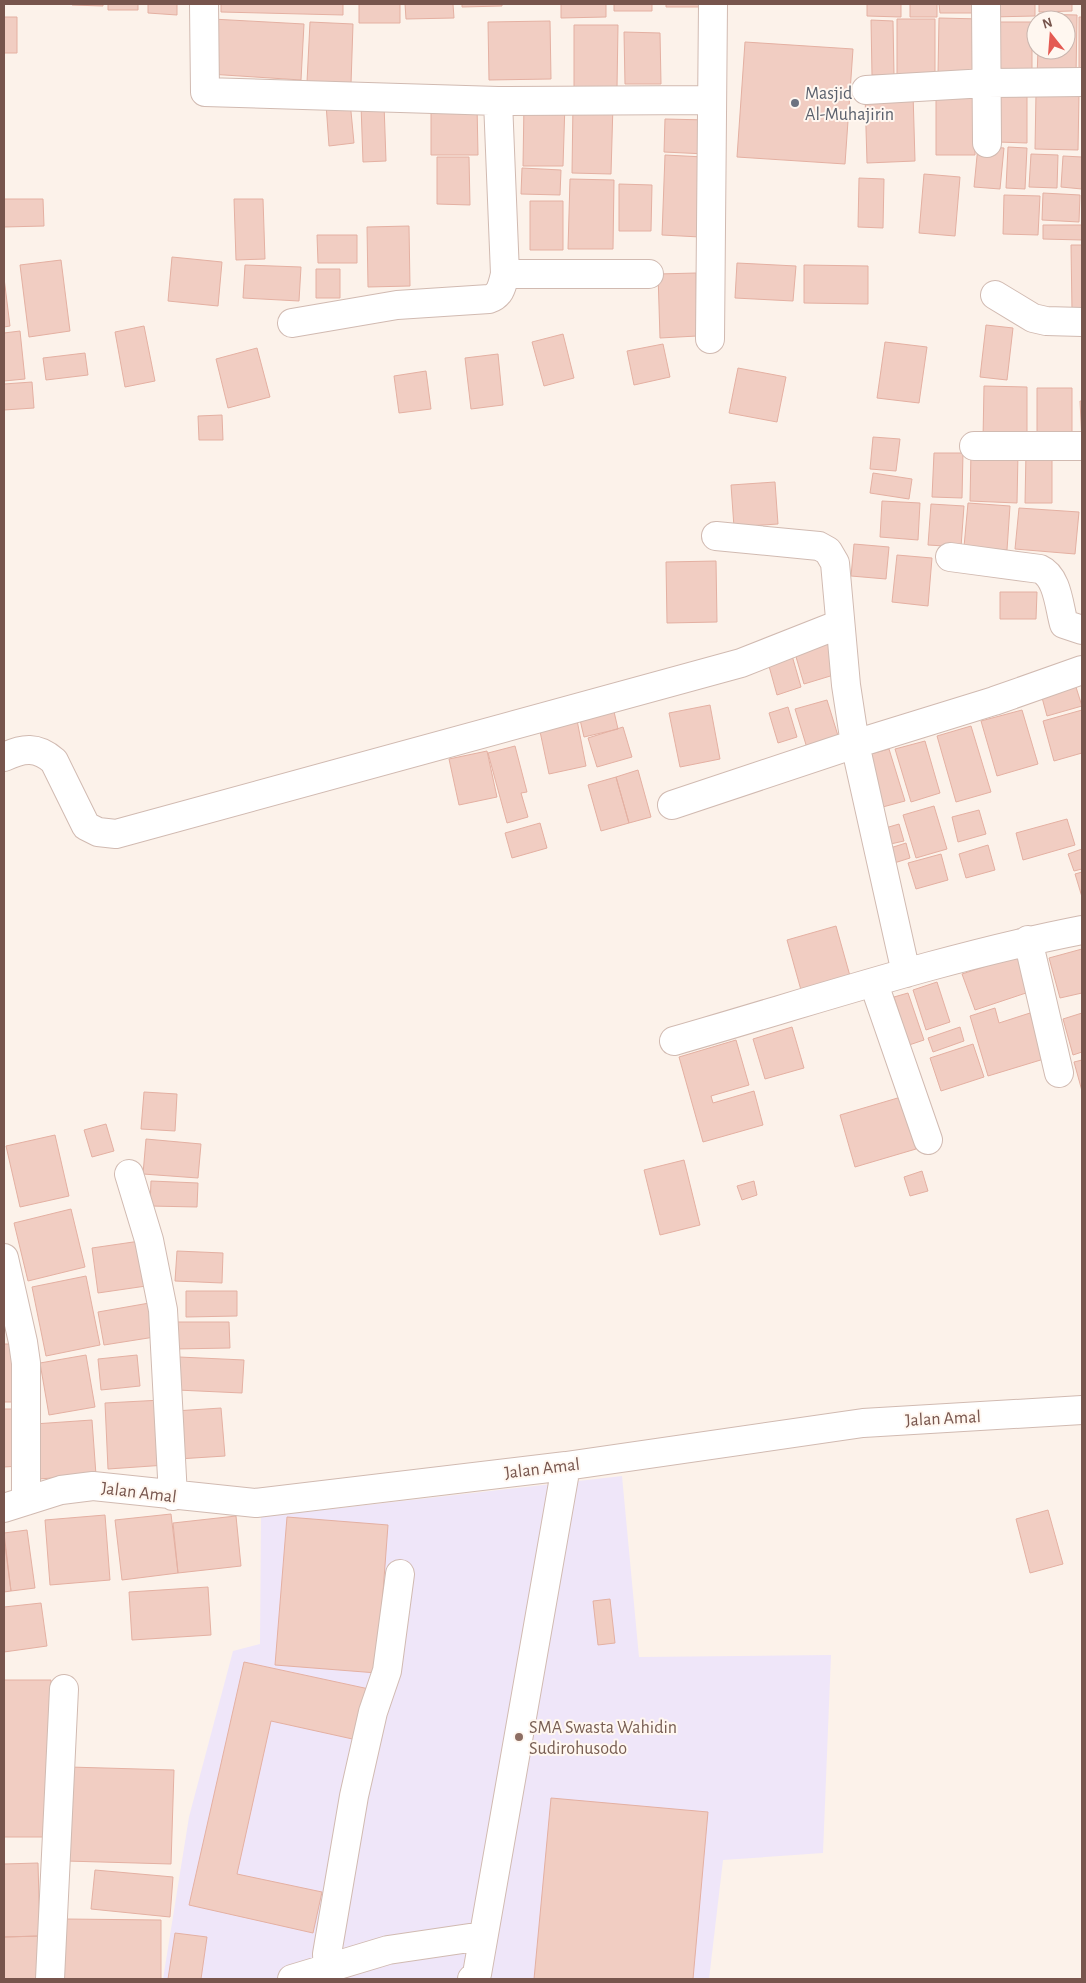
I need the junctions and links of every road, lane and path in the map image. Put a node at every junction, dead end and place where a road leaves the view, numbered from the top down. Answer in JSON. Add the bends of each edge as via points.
{"nodes":[{"id":1,"x":204,"y":4,"type":"edge"},
{"id":2,"x":713,"y":4,"type":"edge"},
{"id":3,"x":986,"y":4,"type":"edge"},
{"id":4,"x":1082,"y":82,"type":"edge"},
{"id":5,"x":986,"y":83,"type":"junction"},
{"id":6,"x":866,"y":90,"type":"dead end"},
{"id":7,"x":711,"y":100,"type":"junction"},
{"id":8,"x":498,"y":101,"type":"junction"},
{"id":9,"x":987,"y":143,"type":"dead end"},
{"id":10,"x":505,"y":274,"type":"junction"},
{"id":11,"x":649,"y":274,"type":"dead end"},
{"id":12,"x":996,"y":295,"type":"dead end"},
{"id":13,"x":1082,"y":322,"type":"edge"},
{"id":14,"x":292,"y":324,"type":"dead end"},
{"id":15,"x":710,"y":339,"type":"dead end"},
{"id":16,"x":974,"y":446,"type":"dead end"},
{"id":17,"x":1082,"y":446,"type":"edge"},
{"id":18,"x":716,"y":536,"type":"dead end"},
{"id":19,"x":950,"y":556,"type":"dead end"},
{"id":20,"x":840,"y":624,"type":"junction"},
{"id":21,"x":1082,"y":630,"type":"edge"},
{"id":22,"x":1082,"y":670,"type":"edge"},
{"id":23,"x":855,"y":744,"type":"junction"},
{"id":24,"x":4,"y":757,"type":"edge"},
{"id":25,"x":672,"y":805,"type":"dead end"},
{"id":26,"x":1082,"y":930,"type":"edge"},
{"id":27,"x":1028,"y":940,"type":"junction"},
{"id":28,"x":906,"y":973,"type":"junction"},
{"id":29,"x":874,"y":984,"type":"junction"},
{"id":30,"x":674,"y":1041,"type":"dead end"},
{"id":31,"x":1059,"y":1073,"type":"dead end"},
{"id":32,"x":928,"y":1140,"type":"dead end"},
{"id":33,"x":129,"y":1174,"type":"dead end"},
{"id":34,"x":4,"y":1258,"type":"edge"},
{"id":35,"x":1082,"y":1410,"type":"edge"},
{"id":36,"x":566,"y":1466,"type":"junction"},
{"id":37,"x":174,"y":1496,"type":"junction"},
{"id":38,"x":15,"y":1505,"type":"edge"},
{"id":39,"x":400,"y":1574,"type":"dead end"},
{"id":40,"x":64,"y":1689,"type":"dead end"},
{"id":41,"x":483,"y":1936,"type":"junction"},
{"id":42,"x":327,"y":1975,"type":"edge"},
{"id":43,"x":50,"y":1979,"type":"edge"},
{"id":44,"x":292,"y":1979,"type":"edge"},
{"id":45,"x":472,"y":1979,"type":"edge"}],
"edges":[{"from":1,"to":8,"type":"street","via":[[205,92]]},
{"from":2,"to":7,"type":"street"},
{"from":3,"to":5,"type":"street"},
{"from":4,"to":5,"type":"street"},
{"from":5,"to":6,"type":"street"},
{"from":5,"to":9,"type":"street"},
{"from":7,"to":8,"type":"street"},
{"from":7,"to":15,"type":"street"},
{"from":8,"to":10,"type":"street"},
{"from":10,"to":11,"type":"street"},
{"from":10,"to":14,"type":"street","via":[[501,290],[495,297],[397,305]]},
{"from":12,"to":13,"type":"street","via":[[1033,318]]},
{"from":16,"to":17,"type":"street"},
{"from":18,"to":20,"type":"street","via":[[819,546],[828,551],[835,563]]},
{"from":19,"to":21,"type":"street","via":[[1048,572],[1064,624]]},
{"from":20,"to":23,"type":"street"},
{"from":20,"to":24,"type":"street","via":[[741,663],[116,834],[98,832],[86,826],[54,761],[45,753],[31,748]]},
{"from":22,"to":23,"type":"street","via":[[994,702]]},
{"from":23,"to":25,"type":"street"},
{"from":23,"to":28,"type":"street"},
{"from":26,"to":27,"type":"street"},
{"from":27,"to":28,"type":"street"},
{"from":27,"to":31,"type":"street"},
{"from":28,"to":29,"type":"street"},
{"from":29,"to":30,"type":"street"},
{"from":29,"to":32,"type":"street"},
{"from":33,"to":37,"type":"street","via":[[149,1240],[163,1310]]},
{"from":34,"to":38,"type":"street","via":[[26,1363]]},
{"from":35,"to":36,"type":"street","name":"Jalan Amal","via":[[863,1423]]},
{"from":36,"to":37,"type":"street","name":"Jalan Amal","via":[[256,1503]]},
{"from":36,"to":41,"type":"street"},
{"from":37,"to":38,"type":"street","name":"Jalan Amal","via":[[93,1486],[60,1490]]},
{"from":39,"to":42,"type":"street","via":[[387,1671],[354,1796]]},
{"from":40,"to":43,"type":"street"},
{"from":41,"to":42,"type":"street","via":[[388,1950]]},
{"from":41,"to":45,"type":"street","via":[[477,1974]]},
{"from":42,"to":44,"type":"street"}]}
